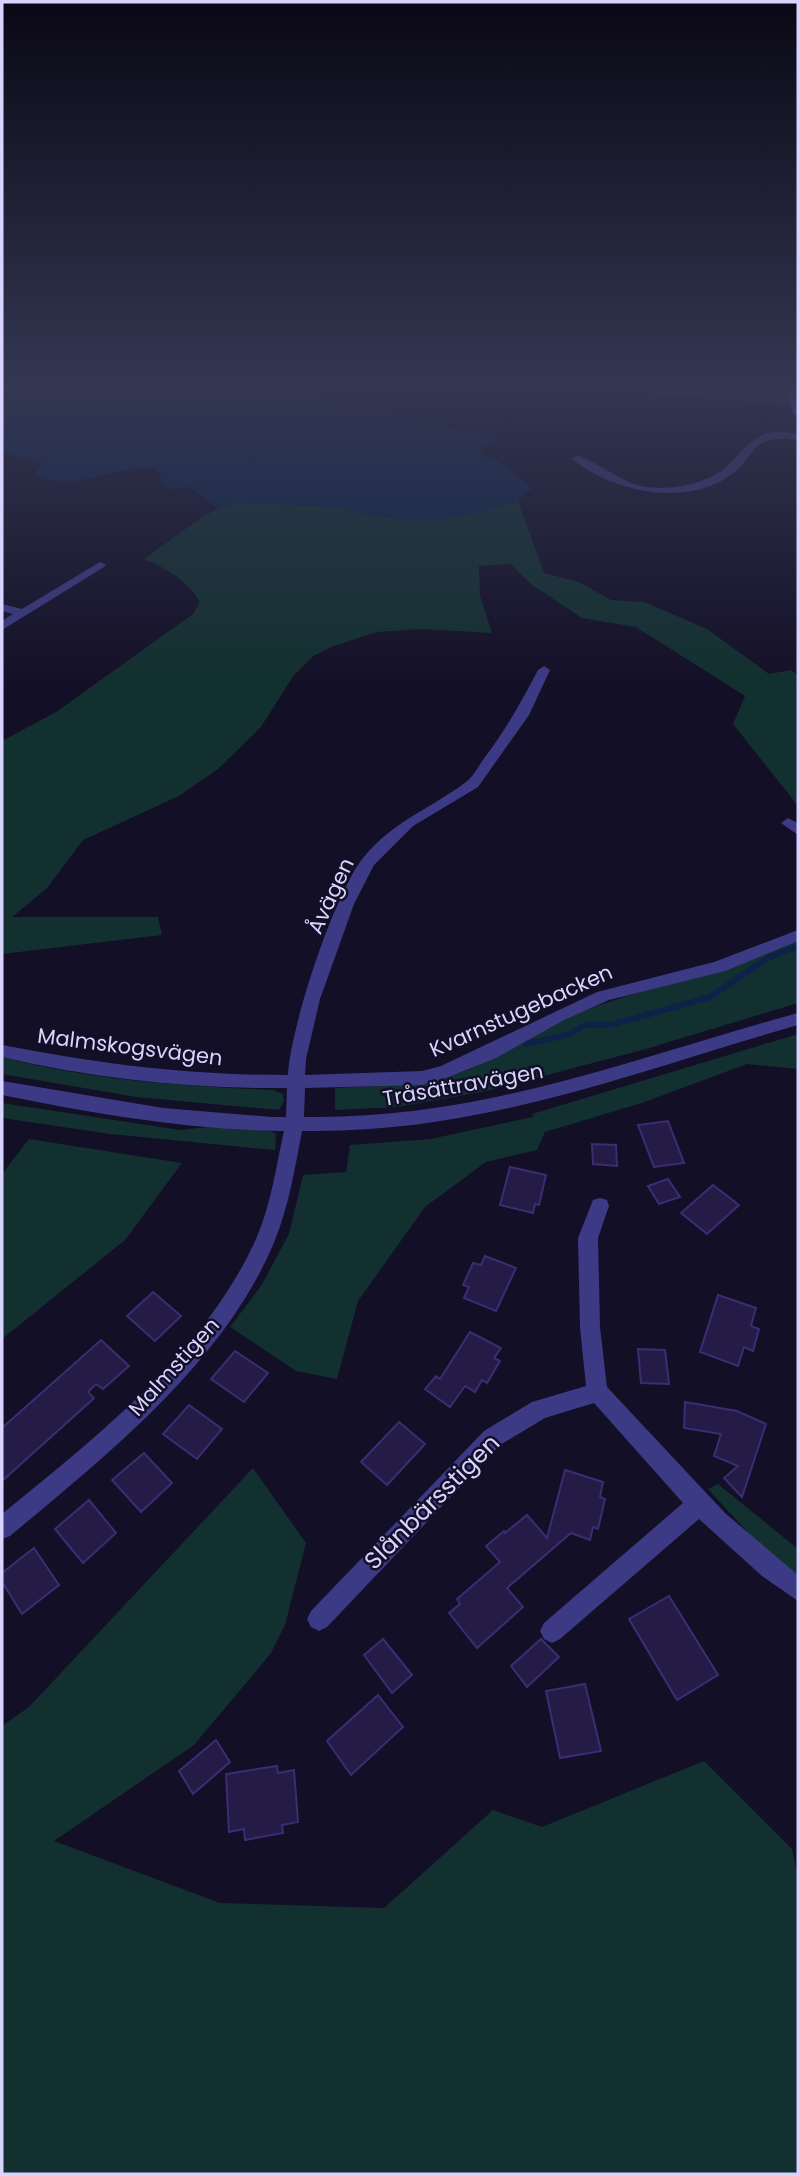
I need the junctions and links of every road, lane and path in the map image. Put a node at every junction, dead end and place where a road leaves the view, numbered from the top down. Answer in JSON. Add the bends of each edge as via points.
{"nodes":[{"id":1,"x":628,"y":485,"type":"edge"},
{"id":2,"x":694,"y":485,"type":"edge"},
{"id":3,"x":100,"y":565,"type":"dead end"},
{"id":4,"x":2,"y":607,"type":"edge"},
{"id":5,"x":24,"y":613,"type":"junction"},
{"id":6,"x":2,"y":626,"type":"edge"},
{"id":7,"x":544,"y":670,"type":"dead end"},
{"id":8,"x":798,"y":935,"type":"edge"},
{"id":9,"x":798,"y":1019,"type":"edge"},
{"id":10,"x":2,"y":1051,"type":"edge"},
{"id":11,"x":296,"y":1083,"type":"junction"},
{"id":12,"x":2,"y":1088,"type":"edge"},
{"id":13,"x":295,"y":1124,"type":"junction"},
{"id":14,"x":600,"y":1206,"type":"dead end"},
{"id":15,"x":598,"y":1392,"type":"junction"},
{"id":16,"x":699,"y":1504,"type":"junction"},
{"id":17,"x":2,"y":1528,"type":"edge"},
{"id":18,"x":798,"y":1589,"type":"edge"},
{"id":19,"x":319,"y":1619,"type":"dead end"},
{"id":20,"x":552,"y":1631,"type":"dead end"}],
"edges":[{"from":1,"to":2,"type":"street","via":[[653,490]]},
{"from":3,"to":5,"type":"street"},
{"from":4,"to":5,"type":"street"},
{"from":5,"to":6,"type":"street"},
{"from":7,"to":11,"type":"street","name":"Åvägen","via":[[522,715],[473,784],[408,823],[368,862],[346,904],[312,999],[297,1059]]},
{"from":8,"to":11,"type":"street","name":"Kvarnstugebacken","via":[[745,958],[603,996],[441,1074]]},
{"from":9,"to":13,"type":"street","name":"Tråsättravägen","via":[[571,1088],[478,1109],[376,1123]]},
{"from":10,"to":11,"type":"street","name":"Malmskogsvägen","via":[[147,1076]]},
{"from":11,"to":13,"type":"street","name":"Åvägen"},
{"from":12,"to":13,"type":"street","name":"Tråsättravägen","via":[[102,1108]]},
{"from":13,"to":17,"type":"street","name":"Malmstigen","via":[[265,1241],[209,1332],[155,1395]]},
{"from":14,"to":15,"type":"street","via":[[588,1238],[590,1338]]},
{"from":15,"to":16,"type":"street"},
{"from":15,"to":19,"type":"street","name":"Slånbärsstigen","via":[[540,1409],[492,1438]]},
{"from":16,"to":18,"type":"street"},
{"from":16,"to":20,"type":"street"}]}
